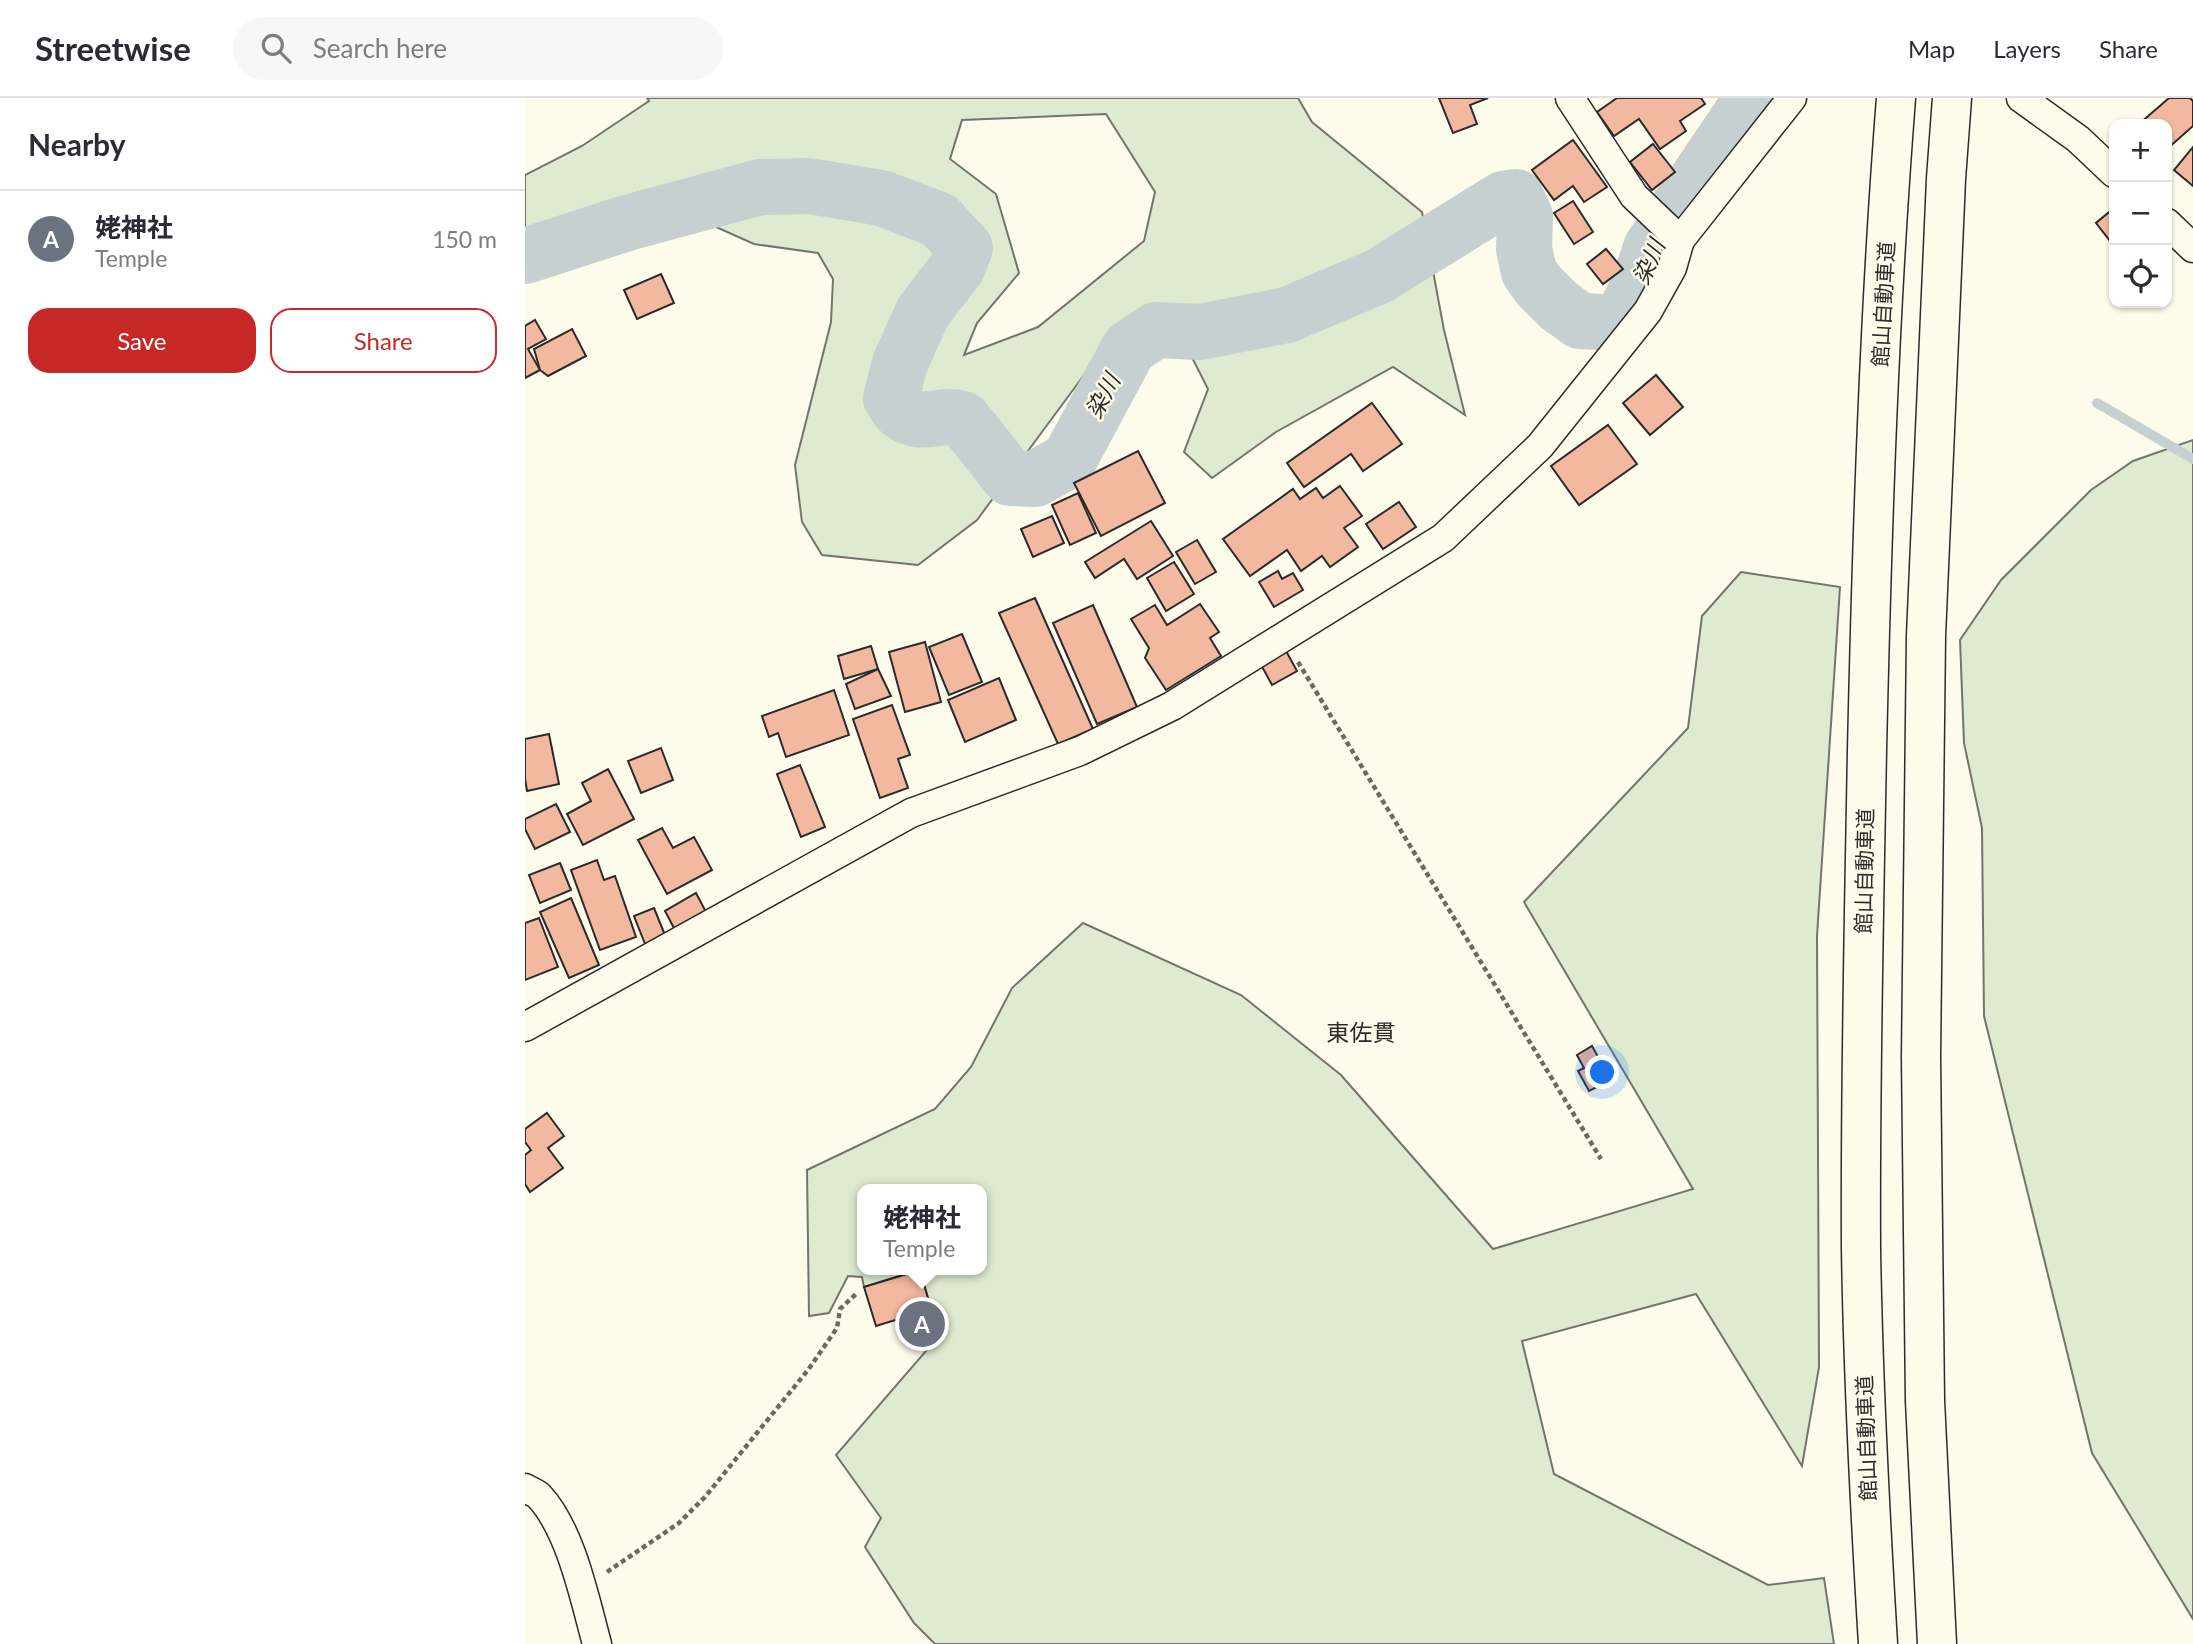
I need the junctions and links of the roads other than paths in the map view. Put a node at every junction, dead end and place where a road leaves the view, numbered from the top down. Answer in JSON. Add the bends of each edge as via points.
{"nodes":[{"id":1,"x":1570,"y":98,"type":"edge"},
{"id":2,"x":1792,"y":98,"type":"edge"},
{"id":3,"x":1896,"y":98,"type":"edge"},
{"id":4,"x":1952,"y":98,"type":"edge"},
{"id":5,"x":2021,"y":98,"type":"edge"},
{"id":6,"x":2109,"y":168,"type":"edge"},
{"id":7,"x":2172,"y":228,"type":"edge"},
{"id":8,"x":1676,"y":236,"type":"junction"},
{"id":9,"x":2193,"y":247,"type":"edge"},
{"id":10,"x":525,"y":1027,"type":"edge"},
{"id":11,"x":525,"y":1488,"type":"edge"},
{"id":12,"x":597,"y":1644,"type":"edge"},
{"id":13,"x":1878,"y":1644,"type":"edge"},
{"id":14,"x":1937,"y":1644,"type":"edge"}],
"edges":[{"from":1,"to":8,"type":"street","via":[[1634,196]]},
{"from":2,"to":8,"type":"street"},
{"from":3,"to":13,"type":"highway","name":"館山自動車道","via":[[1871,609],[1861,1046],[1861,1252]]},
{"from":4,"to":14,"type":"highway","via":[[1926,636],[1921,1057],[1925,1401]]},
{"from":5,"to":6,"type":"street","via":[[2078,139]]},
{"from":7,"to":9,"type":"street"},
{"from":8,"to":10,"type":"street","via":[[1672,268],[1648,311],[1540,446],[1443,538],[1172,706],[1100,742],[911,813]]},
{"from":11,"to":12,"type":"street","via":[[538,1495],[559,1527],[583,1587]]}]}
